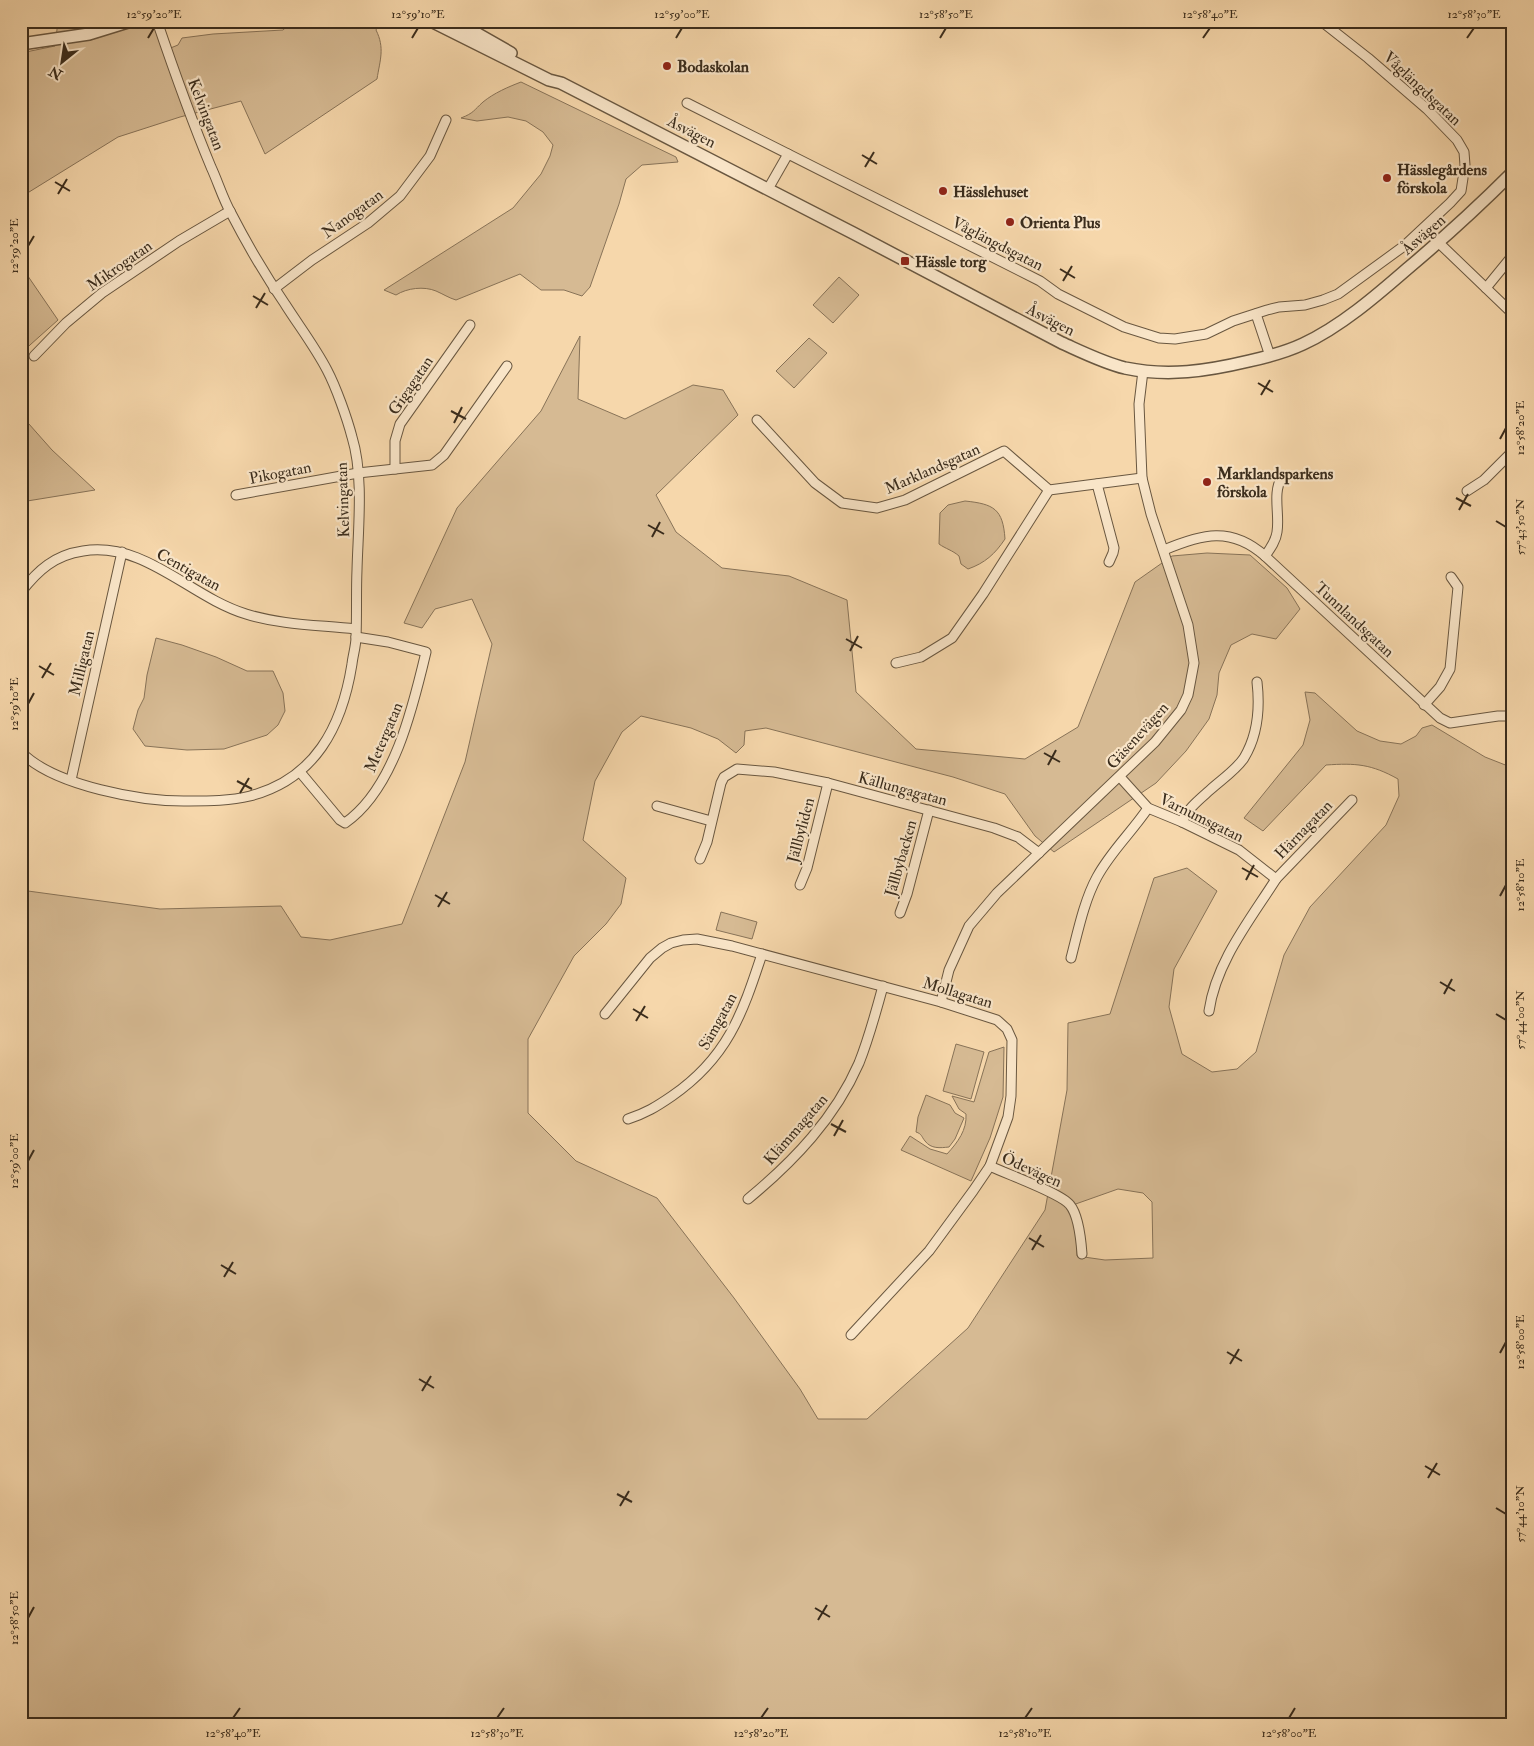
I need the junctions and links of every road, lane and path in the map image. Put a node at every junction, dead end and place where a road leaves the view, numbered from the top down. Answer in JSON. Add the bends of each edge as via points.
{"nodes":[{"id":1,"x":131,"y":21,"type":"edge"},
{"id":2,"x":157,"y":21,"type":"edge"},
{"id":3,"x":431,"y":21,"type":"edge"},
{"id":4,"x":455,"y":21,"type":"edge"},
{"id":5,"x":1322,"y":21,"type":"edge"},
{"id":6,"x":21,"y":44,"type":"edge"},
{"id":7,"x":561,"y":83,"type":"junction"},
{"id":8,"x":687,"y":103,"type":"dead end"},
{"id":9,"x":446,"y":120,"type":"dead end"},
{"id":10,"x":788,"y":154,"type":"junction"},
{"id":11,"x":1513,"y":172,"type":"edge"},
{"id":12,"x":768,"y":189,"type":"junction"},
{"id":13,"x":230,"y":211,"type":"junction"},
{"id":14,"x":1438,"y":243,"type":"junction"},
{"id":15,"x":1513,"y":255,"type":"edge"},
{"id":16,"x":1486,"y":288,"type":"junction"},
{"id":17,"x":274,"y":289,"type":"junction"},
{"id":18,"x":1256,"y":314,"type":"junction"},
{"id":19,"x":1513,"y":314,"type":"edge"},
{"id":20,"x":470,"y":325,"type":"dead end"},
{"id":21,"x":34,"y":356,"type":"dead end"},
{"id":22,"x":1270,"y":356,"type":"junction"},
{"id":23,"x":507,"y":366,"type":"dead end"},
{"id":24,"x":1143,"y":371,"type":"junction"},
{"id":25,"x":757,"y":420,"type":"dead end"},
{"id":26,"x":1513,"y":451,"type":"edge"},
{"id":27,"x":395,"y":469,"type":"junction"},
{"id":28,"x":358,"y":472,"type":"junction"},
{"id":29,"x":1282,"y":477,"type":"dead end"},
{"id":30,"x":1142,"y":478,"type":"junction"},
{"id":31,"x":1097,"y":484,"type":"junction"},
{"id":32,"x":1049,"y":490,"type":"junction"},
{"id":33,"x":1467,"y":491,"type":"dead end"},
{"id":34,"x":236,"y":495,"type":"dead end"},
{"id":35,"x":1164,"y":550,"type":"junction"},
{"id":36,"x":122,"y":552,"type":"junction"},
{"id":37,"x":1265,"y":556,"type":"junction"},
{"id":38,"x":1108,"y":562,"type":"dead end"},
{"id":39,"x":1451,"y":577,"type":"dead end"},
{"id":40,"x":21,"y":592,"type":"edge"},
{"id":41,"x":356,"y":633,"type":"junction"},
{"id":42,"x":896,"y":663,"type":"dead end"},
{"id":43,"x":1257,"y":682,"type":"dead end"},
{"id":44,"x":1424,"y":705,"type":"junction"},
{"id":45,"x":1513,"y":716,"type":"edge"},
{"id":46,"x":21,"y":752,"type":"edge"},
{"id":47,"x":300,"y":772,"type":"junction"},
{"id":48,"x":1120,"y":777,"type":"junction"},
{"id":49,"x":71,"y":780,"type":"junction"},
{"id":50,"x":828,"y":783,"type":"junction"},
{"id":51,"x":1352,"y":800,"type":"dead end"},
{"id":52,"x":657,"y":806,"type":"dead end"},
{"id":53,"x":1148,"y":808,"type":"junction"},
{"id":54,"x":929,"y":810,"type":"junction"},
{"id":55,"x":711,"y":821,"type":"junction"},
{"id":56,"x":1182,"y":822,"type":"junction"},
{"id":57,"x":1040,"y":853,"type":"junction"},
{"id":58,"x":700,"y":859,"type":"dead end"},
{"id":59,"x":1276,"y":879,"type":"junction"},
{"id":60,"x":800,"y":885,"type":"dead end"},
{"id":61,"x":900,"y":913,"type":"dead end"},
{"id":62,"x":762,"y":954,"type":"junction"},
{"id":63,"x":1071,"y":958,"type":"dead end"},
{"id":64,"x":883,"y":986,"type":"junction"},
{"id":65,"x":940,"y":1002,"type":"junction"},
{"id":66,"x":1209,"y":1011,"type":"dead end"},
{"id":67,"x":605,"y":1014,"type":"dead end"},
{"id":68,"x":628,"y":1119,"type":"dead end"},
{"id":69,"x":990,"y":1166,"type":"junction"},
{"id":70,"x":748,"y":1199,"type":"dead end"},
{"id":71,"x":1082,"y":1254,"type":"dead end"},
{"id":72,"x":851,"y":1335,"type":"dead end"}],
"edges":[{"from":1,"to":6,"type":"street","via":[[89,34]]},
{"from":2,"to":13,"type":"street","name":"Kelvingatan","via":[[190,117]]},
{"from":3,"to":7,"type":"street","name":"Åsvägen"},
{"from":4,"to":7,"type":"street","name":"Åsvägen","via":[[553,75]]},
{"from":5,"to":18,"type":"street","name":"Våglängdsgatan","via":[[1368,58],[1457,140],[1464,152],[1464,178],[1461,190],[1404,246],[1338,294],[1305,305]]},
{"from":7,"to":12,"type":"street","name":"Åsvägen"},
{"from":8,"to":10,"type":"street","name":"Våglängdsgatan"},
{"from":9,"to":17,"type":"street","name":"Nanogatan","via":[[430,156],[400,196],[368,223]]},
{"from":10,"to":12,"type":"street"},
{"from":10,"to":18,"type":"street","name":"Våglängdsgatan","via":[[1124,327],[1159,338],[1192,338]]},
{"from":11,"to":14,"type":"street","name":"Åsvägen"},
{"from":12,"to":24,"type":"street","name":"Åsvägen","via":[[1062,343],[1124,368]]},
{"from":13,"to":17,"type":"street","name":"Kelvingatan"},
{"from":13,"to":21,"type":"street","name":"Mikrogatan","via":[[179,241],[102,294],[66,322]]},
{"from":14,"to":16,"type":"street"},
{"from":14,"to":22,"type":"street","name":"Åsvägen","via":[[1379,294],[1332,327],[1305,344]]},
{"from":15,"to":16,"type":"street"},
{"from":16,"to":19,"type":"street"},
{"from":17,"to":28,"type":"street","name":"Kelvingatan","via":[[326,367],[353,438]]},
{"from":18,"to":22,"type":"street"},
{"from":20,"to":27,"type":"street","name":"Gigagatan","via":[[400,424],[395,441]]},
{"from":22,"to":24,"type":"street","name":"Åsvägen","via":[[1201,372]]},
{"from":23,"to":27,"type":"street","name":"Pikogatan","via":[[444,455],[432,465]]},
{"from":24,"to":30,"type":"street","name":"Gäsenevägen","via":[[1139,404]]},
{"from":25,"to":32,"type":"street","name":"Marklandsgatan","via":[[815,483],[842,503],[877,508],[905,500],[1004,451]]},
{"from":26,"to":33,"type":"street","via":[[1484,480]]},
{"from":27,"to":28,"type":"street","name":"Pikogatan"},
{"from":28,"to":34,"type":"street","name":"Pikogatan"},
{"from":28,"to":41,"type":"street","name":"Kelvingatan"},
{"from":29,"to":37,"type":"street","via":[[1278,484],[1277,533]]},
{"from":30,"to":31,"type":"street"},
{"from":30,"to":35,"type":"street","name":"Gäsenevägen"},
{"from":31,"to":32,"type":"street"},
{"from":31,"to":38,"type":"street","via":[[1114,548]]},
{"from":32,"to":42,"type":"street","via":[[986,591],[952,638],[921,657]]},
{"from":35,"to":37,"type":"street","name":"Tunnlandsgatan","via":[[1215,535],[1238,538]]},
{"from":35,"to":48,"type":"street","name":"Gäsenevägen","via":[[1188,626],[1194,663],[1192,677],[1181,710]]},
{"from":36,"to":40,"type":"street","name":"Centigatan","via":[[108,549],[74,552],[41,569]]},
{"from":36,"to":41,"type":"street","name":"Centigatan","via":[[245,614]]},
{"from":36,"to":49,"type":"street","name":"Milligatan"},
{"from":37,"to":44,"type":"street","name":"Tunnlandsgatan"},
{"from":39,"to":44,"type":"street","via":[[1458,587],[1450,669]]},
{"from":41,"to":47,"type":"street","name":"Kelvingatan","via":[[348,687],[338,716],[321,748]]},
{"from":41,"to":47,"type":"street","name":"Metergatan","via":[[426,652],[400,745],[370,800],[345,823]]},
{"from":43,"to":56,"type":"street","via":[[1259,702],[1255,734],[1244,758],[1202,797]]},
{"from":44,"to":45,"type":"street","name":"Tunnlandsgatan","via":[[1450,723]]},
{"from":46,"to":49,"type":"street","via":[[46,770]]},
{"from":47,"to":49,"type":"street","name":"Kelvingatan","via":[[267,791],[212,801],[136,797]]},
{"from":48,"to":53,"type":"street","name":"Varnumsgatan"},
{"from":48,"to":57,"type":"street","name":"Gäsenevägen"},
{"from":50,"to":54,"type":"street","name":"Källungagatan"},
{"from":50,"to":55,"type":"street","name":"Källungagatan","via":[[737,769],[724,777]]},
{"from":50,"to":60,"type":"street","name":"Jällbyliden"},
{"from":51,"to":59,"type":"street","name":"Härnagatan"},
{"from":52,"to":55,"type":"street"},
{"from":53,"to":56,"type":"street","name":"Varnumsgatan"},
{"from":53,"to":63,"type":"street","via":[[1097,877]]},
{"from":54,"to":57,"type":"street","name":"Källungagatan","via":[[1008,833]]},
{"from":54,"to":61,"type":"street","name":"Jällbybacken"},
{"from":55,"to":58,"type":"street"},
{"from":56,"to":59,"type":"street","name":"Varnumsgatan","via":[[1239,850]]},
{"from":57,"to":65,"type":"street","name":"Gäsenevägen","via":[[997,893],[969,926],[949,970]]},
{"from":59,"to":66,"type":"street","via":[[1218,974]]},
{"from":62,"to":64,"type":"street","name":"Mollagatan"},
{"from":62,"to":67,"type":"street","name":"Mollagatan","via":[[697,939],[672,943],[650,958]]},
{"from":62,"to":68,"type":"street","name":"Sämgatan","via":[[748,1000],[716,1057],[689,1084],[647,1113]]},
{"from":64,"to":65,"type":"street","name":"Mollagatan"},
{"from":64,"to":70,"type":"street","name":"Klämmagatan","via":[[866,1045],[839,1101],[776,1176]]},
{"from":65,"to":69,"type":"street","name":"Mollagatan","via":[[997,1020],[1007,1029],[1012,1040],[1008,1117]]},
{"from":69,"to":71,"type":"street","name":"Ödevägen","via":[[1056,1195],[1070,1205],[1080,1229]]},
{"from":69,"to":72,"type":"street","name":"Mollagatan","via":[[929,1251]]}]}
